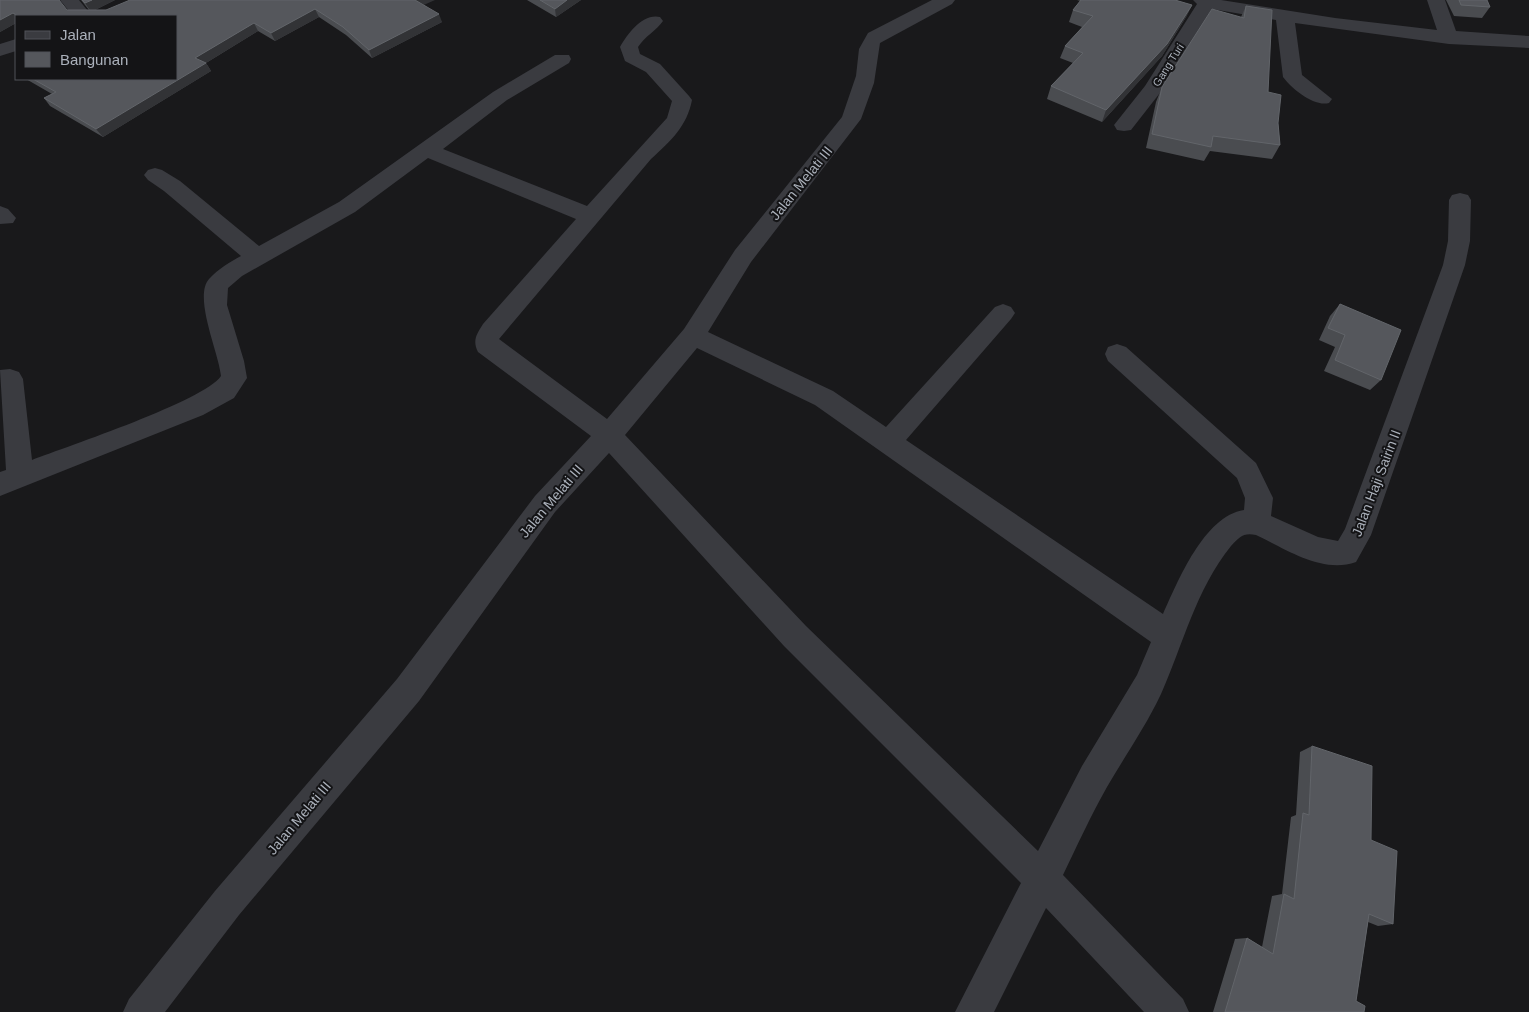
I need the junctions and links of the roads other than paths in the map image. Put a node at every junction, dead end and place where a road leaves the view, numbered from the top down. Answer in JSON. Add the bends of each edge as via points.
{"nodes":[{"id":1,"x":68,"y":0,"type":"edge"},
{"id":2,"x":946,"y":0,"type":"edge"},
{"id":3,"x":1436,"y":0,"type":"edge"},
{"id":4,"x":1205,"y":1,"type":"edge"},
{"id":5,"x":82,"y":15,"type":"edge"},
{"id":6,"x":1285,"y":16,"type":"junction"},
{"id":7,"x":654,"y":22,"type":"dead end"},
{"id":8,"x":1449,"y":38,"type":"junction"},
{"id":9,"x":1529,"y":42,"type":"edge"},
{"id":10,"x":15,"y":45,"type":"edge"},
{"id":11,"x":0,"y":50,"type":"edge"},
{"id":12,"x":562,"y":59,"type":"dead end"},
{"id":13,"x":1322,"y":99,"type":"dead end"},
{"id":14,"x":1124,"y":125,"type":"dead end"},
{"id":15,"x":427,"y":150,"type":"junction"},
{"id":16,"x":155,"y":175,"type":"dead end"},
{"id":17,"x":1460,"y":200,"type":"dead end"},
{"id":18,"x":590,"y":216,"type":"junction"},
{"id":19,"x":257,"y":257,"type":"junction"},
{"id":20,"x":1003,"y":313,"type":"dead end"},
{"id":21,"x":693,"y":336,"type":"junction"},
{"id":22,"x":1117,"y":354,"type":"dead end"},
{"id":23,"x":0,"y":380,"type":"edge"},
{"id":24,"x":609,"y":435,"type":"junction"},
{"id":25,"x":888,"y":442,"type":"junction"},
{"id":26,"x":10,"y":480,"type":"edge"},
{"id":27,"x":1256,"y":523,"type":"junction"},
{"id":28,"x":1168,"y":637,"type":"junction"},
{"id":29,"x":1043,"y":880,"type":"junction"},
{"id":30,"x":142,"y":1012,"type":"edge"},
{"id":31,"x":974,"y":1012,"type":"edge"},
{"id":32,"x":1170,"y":1012,"type":"edge"}],
"edges":[{"from":1,"to":5,"type":"street"},
{"from":2,"to":21,"type":"street","name":"Jalan Melati III","via":[[882,32],[868,44],[867,67],[859,102],[851,119],[743,256]]},
{"from":3,"to":8,"type":"street"},
{"from":4,"to":6,"type":"street"},
{"from":4,"to":14,"type":"street","name":"Gang Turi","via":[[1153,89]]},
{"from":6,"to":8,"type":"street"},
{"from":6,"to":13,"type":"street","via":[[1293,76]]},
{"from":7,"to":18,"type":"street","via":[[635,37],[629,47],[632,57],[653,68],[682,100],[680,116],[671,130],[644,154]]},
{"from":8,"to":9,"type":"street"},
{"from":10,"to":11,"type":"street"},
{"from":12,"to":15,"type":"street","via":[[500,96]]},
{"from":15,"to":18,"type":"street"},
{"from":15,"to":19,"type":"street","via":[[347,207]]},
{"from":16,"to":19,"type":"street"},
{"from":17,"to":27,"type":"street","name":"Jalan Haji Sairin II","via":[[1459,241],[1454,264],[1416,378],[1357,535],[1346,553],[1329,555]]},
{"from":18,"to":24,"type":"street","via":[[492,330],[487,345]]},
{"from":19,"to":26,"type":"street","via":[[234,270],[217,285],[214,305],[232,361],[234,378],[224,391],[194,408]]},
{"from":20,"to":25,"type":"street"},
{"from":21,"to":24,"type":"street","name":"Jalan Melati III"},
{"from":21,"to":25,"type":"street","via":[[824,398]]},
{"from":22,"to":27,"type":"street","via":[[1247,471],[1259,498]]},
{"from":23,"to":26,"type":"street","via":[[10,379],[13,393]]},
{"from":24,"to":29,"type":"street","via":[[795,636]]},
{"from":24,"to":30,"type":"street","name":"Jalan Melati III","via":[[545,504],[408,690],[227,903]]},
{"from":25,"to":28,"type":"street"},
{"from":27,"to":28,"type":"street","via":[[1234,524],[1216,543]]},
{"from":28,"to":29,"type":"street","via":[[1149,685],[1094,778]]},
{"from":29,"to":31,"type":"street"},
{"from":29,"to":32,"type":"street"}]}
